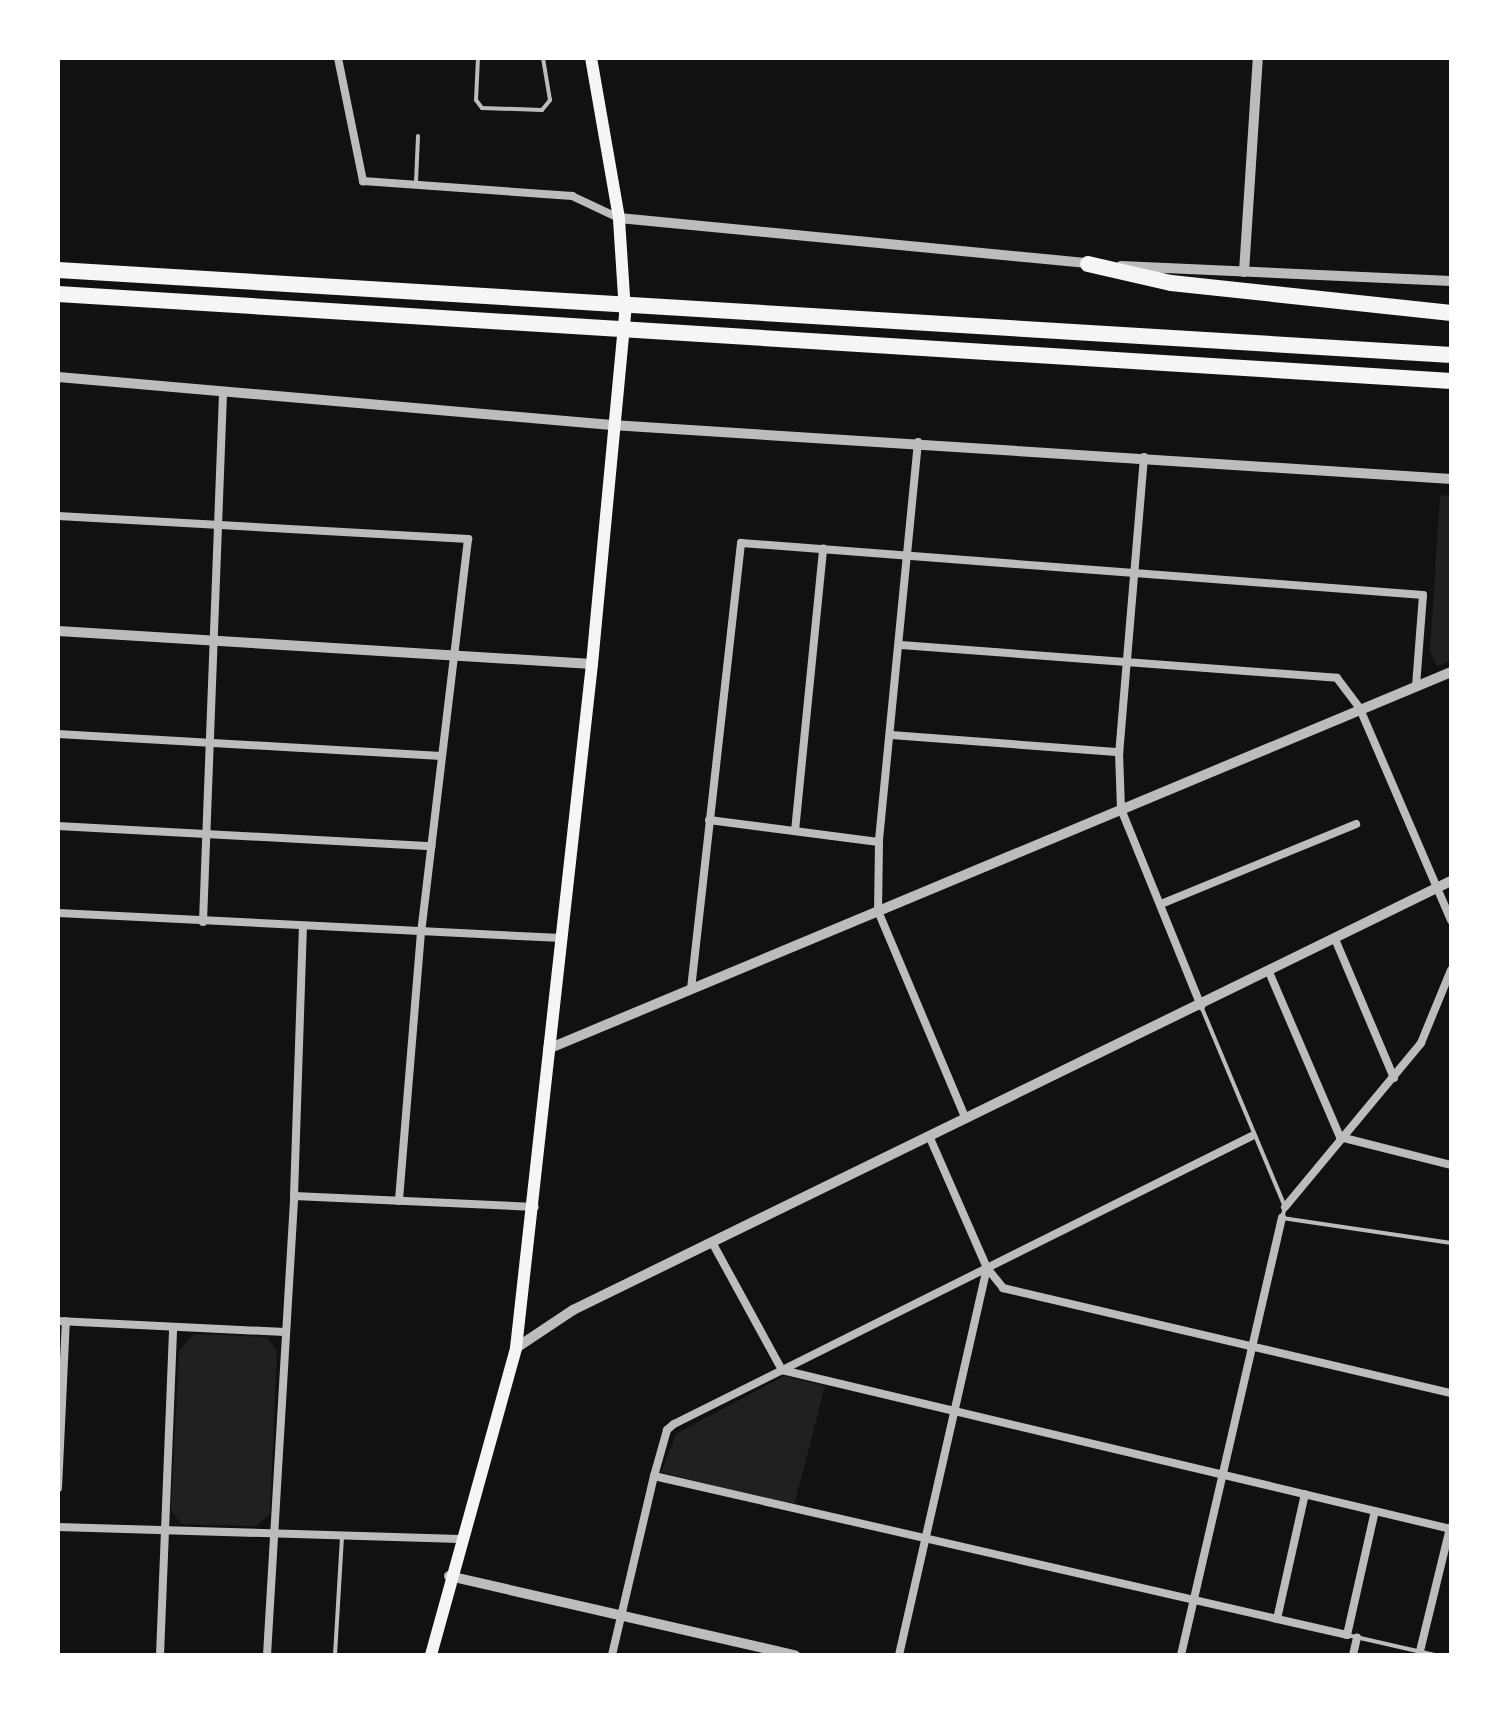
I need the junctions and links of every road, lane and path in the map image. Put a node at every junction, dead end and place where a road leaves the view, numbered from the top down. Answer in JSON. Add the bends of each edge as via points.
{"nodes":[{"id":1,"x":338,"y":58,"type":"edge"},
{"id":2,"x":478,"y":58,"type":"edge"},
{"id":3,"x":543,"y":58,"type":"edge"},
{"id":4,"x":591,"y":58,"type":"edge"},
{"id":5,"x":1258,"y":58,"type":"edge"},
{"id":6,"x":418,"y":136,"type":"dead end"},
{"id":7,"x":416,"y":185,"type":"junction"},
{"id":8,"x":619,"y":218,"type":"junction"},
{"id":9,"x":1088,"y":264,"type":"junction"},
{"id":10,"x":58,"y":270,"type":"edge"},
{"id":11,"x":1244,"y":272,"type":"junction"},
{"id":12,"x":1451,"y":281,"type":"edge"},
{"id":13,"x":58,"y":294,"type":"edge"},
{"id":14,"x":1451,"y":313,"type":"edge"},
{"id":15,"x":1451,"y":355,"type":"edge"},
{"id":16,"x":58,"y":377,"type":"edge"},
{"id":17,"x":1451,"y":381,"type":"edge"},
{"id":18,"x":223,"y":394,"type":"junction"},
{"id":19,"x":612,"y":425,"type":"junction"},
{"id":20,"x":918,"y":442,"type":"junction"},
{"id":21,"x":1144,"y":457,"type":"junction"},
{"id":22,"x":1451,"y":479,"type":"edge"},
{"id":23,"x":58,"y":516,"type":"edge"},
{"id":24,"x":219,"y":525,"type":"junction"},
{"id":25,"x":823,"y":548,"type":"junction"},
{"id":26,"x":908,"y":555,"type":"junction"},
{"id":27,"x":1136,"y":571,"type":"junction"},
{"id":28,"x":58,"y":631,"type":"edge"},
{"id":29,"x":214,"y":641,"type":"junction"},
{"id":30,"x":901,"y":645,"type":"junction"},
{"id":31,"x":453,"y":655,"type":"junction"},
{"id":32,"x":1129,"y":661,"type":"junction"},
{"id":33,"x":592,"y":664,"type":"junction"},
{"id":34,"x":1451,"y":672,"type":"edge"},
{"id":35,"x":1416,"y":687,"type":"junction"},
{"id":36,"x":1360,"y":709,"type":"junction"},
{"id":37,"x":58,"y":734,"type":"edge"},
{"id":38,"x":891,"y":735,"type":"junction"},
{"id":39,"x":210,"y":743,"type":"junction"},
{"id":40,"x":1119,"y":752,"type":"junction"},
{"id":41,"x":441,"y":756,"type":"junction"},
{"id":42,"x":1121,"y":809,"type":"junction"},
{"id":43,"x":709,"y":820,"type":"junction"},
{"id":44,"x":1356,"y":824,"type":"dead end"},
{"id":45,"x":58,"y":826,"type":"edge"},
{"id":46,"x":795,"y":831,"type":"junction"},
{"id":47,"x":207,"y":834,"type":"junction"},
{"id":48,"x":879,"y":842,"type":"junction"},
{"id":49,"x":431,"y":846,"type":"junction"},
{"id":50,"x":1451,"y":881,"type":"edge"},
{"id":51,"x":1437,"y":887,"type":"junction"},
{"id":52,"x":1161,"y":904,"type":"junction"},
{"id":53,"x":878,"y":911,"type":"junction"},
{"id":54,"x":58,"y":913,"type":"edge"},
{"id":55,"x":1451,"y":920,"type":"edge"},
{"id":56,"x":203,"y":922,"type":"junction"},
{"id":57,"x":303,"y":928,"type":"junction"},
{"id":58,"x":421,"y":932,"type":"junction"},
{"id":59,"x":561,"y":938,"type":"junction"},
{"id":60,"x":1335,"y":939,"type":"junction"},
{"id":61,"x":1451,"y":970,"type":"edge"},
{"id":62,"x":1269,"y":972,"type":"junction"},
{"id":63,"x":691,"y":989,"type":"junction"},
{"id":64,"x":1201,"y":1006,"type":"junction"},
{"id":65,"x":548,"y":1049,"type":"junction"},
{"id":66,"x":1394,"y":1078,"type":"junction"},
{"id":67,"x":966,"y":1119,"type":"junction"},
{"id":68,"x":1252,"y":1136,"type":"junction"},
{"id":69,"x":1340,"y":1137,"type":"junction"},
{"id":70,"x":930,"y":1138,"type":"junction"},
{"id":71,"x":1451,"y":1165,"type":"edge"},
{"id":72,"x":294,"y":1196,"type":"junction"},
{"id":73,"x":399,"y":1201,"type":"junction"},
{"id":74,"x":535,"y":1207,"type":"junction"},
{"id":75,"x":1285,"y":1207,"type":"junction"},
{"id":76,"x":1282,"y":1218,"type":"junction"},
{"id":77,"x":1451,"y":1243,"type":"edge"},
{"id":78,"x":713,"y":1244,"type":"junction"},
{"id":79,"x":987,"y":1268,"type":"junction"},
{"id":80,"x":62,"y":1321,"type":"edge"},
{"id":81,"x":173,"y":1327,"type":"junction"},
{"id":82,"x":285,"y":1332,"type":"junction"},
{"id":83,"x":1251,"y":1346,"type":"junction"},
{"id":84,"x":516,"y":1348,"type":"junction"},
{"id":85,"x":782,"y":1370,"type":"junction"},
{"id":86,"x":1451,"y":1393,"type":"edge"},
{"id":87,"x":954,"y":1410,"type":"junction"},
{"id":88,"x":1220,"y":1474,"type":"junction"},
{"id":89,"x":654,"y":1476,"type":"junction"},
{"id":90,"x":58,"y":1488,"type":"edge"},
{"id":91,"x":1305,"y":1494,"type":"junction"},
{"id":92,"x":1375,"y":1511,"type":"junction"},
{"id":93,"x":58,"y":1527,"type":"edge"},
{"id":94,"x":1451,"y":1528,"type":"edge"},
{"id":95,"x":165,"y":1530,"type":"junction"},
{"id":96,"x":272,"y":1533,"type":"junction"},
{"id":97,"x":342,"y":1536,"type":"junction"},
{"id":98,"x":925,"y":1538,"type":"junction"},
{"id":99,"x":460,"y":1539,"type":"junction"},
{"id":100,"x":449,"y":1576,"type":"junction"},
{"id":101,"x":1193,"y":1601,"type":"junction"},
{"id":102,"x":621,"y":1614,"type":"junction"},
{"id":103,"x":1277,"y":1619,"type":"junction"},
{"id":104,"x":1347,"y":1635,"type":"junction"},
{"id":105,"x":1357,"y":1637,"type":"junction"},
{"id":106,"x":1420,"y":1651,"type":"junction"},
{"id":107,"x":160,"y":1655,"type":"edge"},
{"id":108,"x":267,"y":1655,"type":"edge"},
{"id":109,"x":335,"y":1655,"type":"edge"},
{"id":110,"x":431,"y":1655,"type":"edge"},
{"id":111,"x":612,"y":1655,"type":"edge"},
{"id":112,"x":795,"y":1655,"type":"edge"},
{"id":113,"x":899,"y":1655,"type":"edge"},
{"id":114,"x":1181,"y":1655,"type":"edge"},
{"id":115,"x":1353,"y":1655,"type":"edge"},
{"id":116,"x":1435,"y":1655,"type":"edge"}],
"edges":[{"from":1,"to":7,"type":"street","via":[[363,181]]},
{"from":2,"to":3,"type":"lane","via":[[476,100],[482,108],[542,110],[550,100]]},
{"from":4,"to":8,"type":"main road"},
{"from":5,"to":11,"type":"street"},
{"from":6,"to":7,"type":"lane"},
{"from":7,"to":8,"type":"street","via":[[572,196]]},
{"from":8,"to":9,"type":"street"},
{"from":8,"to":19,"type":"main road","via":[[625,312]]},
{"from":9,"to":11,"type":"street"},
{"from":9,"to":14,"type":"highway","via":[[1171,283]]},
{"from":10,"to":15,"type":"highway"},
{"from":11,"to":12,"type":"street"},
{"from":13,"to":17,"type":"highway"},
{"from":16,"to":18,"type":"street"},
{"from":18,"to":19,"type":"street"},
{"from":18,"to":24,"type":"street"},
{"from":19,"to":20,"type":"street"},
{"from":19,"to":33,"type":"main road"},
{"from":20,"to":21,"type":"street"},
{"from":20,"to":26,"type":"street"},
{"from":21,"to":22,"type":"street"},
{"from":21,"to":27,"type":"street"},
{"from":23,"to":24,"type":"street"},
{"from":24,"to":29,"type":"street"},
{"from":24,"to":31,"type":"street","via":[[468,539]]},
{"from":25,"to":26,"type":"street"},
{"from":25,"to":43,"type":"street","via":[[741,543]]},
{"from":25,"to":46,"type":"street"},
{"from":26,"to":27,"type":"street"},
{"from":26,"to":30,"type":"street"},
{"from":27,"to":32,"type":"street"},
{"from":27,"to":35,"type":"street","via":[[1423,595]]},
{"from":28,"to":29,"type":"street"},
{"from":29,"to":31,"type":"street"},
{"from":29,"to":39,"type":"street"},
{"from":30,"to":32,"type":"street"},
{"from":30,"to":38,"type":"street"},
{"from":31,"to":33,"type":"street"},
{"from":31,"to":41,"type":"street"},
{"from":32,"to":36,"type":"street","via":[[1337,678]]},
{"from":32,"to":40,"type":"street"},
{"from":33,"to":59,"type":"main road"},
{"from":34,"to":35,"type":"street"},
{"from":35,"to":36,"type":"street"},
{"from":36,"to":42,"type":"street"},
{"from":36,"to":51,"type":"street"},
{"from":37,"to":39,"type":"street"},
{"from":38,"to":40,"type":"street"},
{"from":38,"to":48,"type":"street"},
{"from":39,"to":41,"type":"street"},
{"from":39,"to":47,"type":"street"},
{"from":40,"to":42,"type":"street"},
{"from":41,"to":49,"type":"street"},
{"from":42,"to":52,"type":"street"},
{"from":42,"to":53,"type":"street"},
{"from":43,"to":46,"type":"street"},
{"from":43,"to":63,"type":"street"},
{"from":44,"to":52,"type":"street"},
{"from":45,"to":47,"type":"street"},
{"from":46,"to":48,"type":"street"},
{"from":47,"to":49,"type":"street"},
{"from":47,"to":56,"type":"street"},
{"from":48,"to":53,"type":"street"},
{"from":49,"to":58,"type":"street"},
{"from":50,"to":51,"type":"street"},
{"from":51,"to":55,"type":"street"},
{"from":51,"to":60,"type":"street"},
{"from":52,"to":64,"type":"street"},
{"from":53,"to":63,"type":"street"},
{"from":53,"to":67,"type":"street"},
{"from":54,"to":56,"type":"street"},
{"from":56,"to":57,"type":"street"},
{"from":57,"to":58,"type":"street"},
{"from":57,"to":72,"type":"street"},
{"from":58,"to":59,"type":"street"},
{"from":58,"to":73,"type":"street"},
{"from":59,"to":65,"type":"main road"},
{"from":60,"to":62,"type":"street"},
{"from":60,"to":66,"type":"street"},
{"from":61,"to":66,"type":"street","via":[[1421,1043]]},
{"from":62,"to":64,"type":"street"},
{"from":62,"to":69,"type":"street"},
{"from":63,"to":65,"type":"street"},
{"from":64,"to":67,"type":"street"},
{"from":64,"to":68,"type":"lane"},
{"from":65,"to":74,"type":"main road"},
{"from":66,"to":69,"type":"street"},
{"from":67,"to":70,"type":"street"},
{"from":68,"to":75,"type":"lane"},
{"from":68,"to":79,"type":"street"},
{"from":69,"to":71,"type":"street"},
{"from":69,"to":75,"type":"street"},
{"from":70,"to":78,"type":"street"},
{"from":70,"to":79,"type":"street"},
{"from":72,"to":73,"type":"street"},
{"from":72,"to":82,"type":"street"},
{"from":73,"to":74,"type":"street"},
{"from":74,"to":84,"type":"main road"},
{"from":75,"to":76,"type":"lane"},
{"from":76,"to":77,"type":"lane"},
{"from":76,"to":83,"type":"street"},
{"from":78,"to":84,"type":"street","via":[[573,1310]]},
{"from":78,"to":85,"type":"street"},
{"from":79,"to":83,"type":"street","via":[[1003,1288]]},
{"from":79,"to":85,"type":"street"},
{"from":79,"to":87,"type":"street"},
{"from":80,"to":81,"type":"street"},
{"from":80,"to":90,"type":"street"},
{"from":81,"to":82,"type":"street"},
{"from":81,"to":95,"type":"street"},
{"from":82,"to":96,"type":"street"},
{"from":83,"to":86,"type":"street"},
{"from":83,"to":88,"type":"street"},
{"from":84,"to":99,"type":"main road"},
{"from":85,"to":87,"type":"street"},
{"from":85,"to":89,"type":"street","via":[[674,1424],[667,1430]]},
{"from":87,"to":88,"type":"street"},
{"from":87,"to":98,"type":"street"},
{"from":88,"to":91,"type":"street"},
{"from":88,"to":101,"type":"street"},
{"from":89,"to":98,"type":"street"},
{"from":89,"to":102,"type":"street"},
{"from":91,"to":92,"type":"street"},
{"from":91,"to":103,"type":"street"},
{"from":92,"to":94,"type":"street"},
{"from":92,"to":104,"type":"street"},
{"from":93,"to":95,"type":"street"},
{"from":94,"to":106,"type":"street"},
{"from":95,"to":96,"type":"street"},
{"from":95,"to":107,"type":"street"},
{"from":96,"to":97,"type":"street"},
{"from":96,"to":108,"type":"street"},
{"from":97,"to":99,"type":"street"},
{"from":97,"to":109,"type":"lane"},
{"from":98,"to":101,"type":"street"},
{"from":98,"to":113,"type":"street"},
{"from":99,"to":100,"type":"main road"},
{"from":100,"to":102,"type":"street"},
{"from":100,"to":110,"type":"main road"},
{"from":101,"to":103,"type":"street"},
{"from":101,"to":114,"type":"street"},
{"from":102,"to":111,"type":"street"},
{"from":102,"to":112,"type":"street"},
{"from":103,"to":104,"type":"street"},
{"from":104,"to":105,"type":"lane"},
{"from":105,"to":106,"type":"lane"},
{"from":105,"to":115,"type":"street"},
{"from":106,"to":116,"type":"lane"}]}
